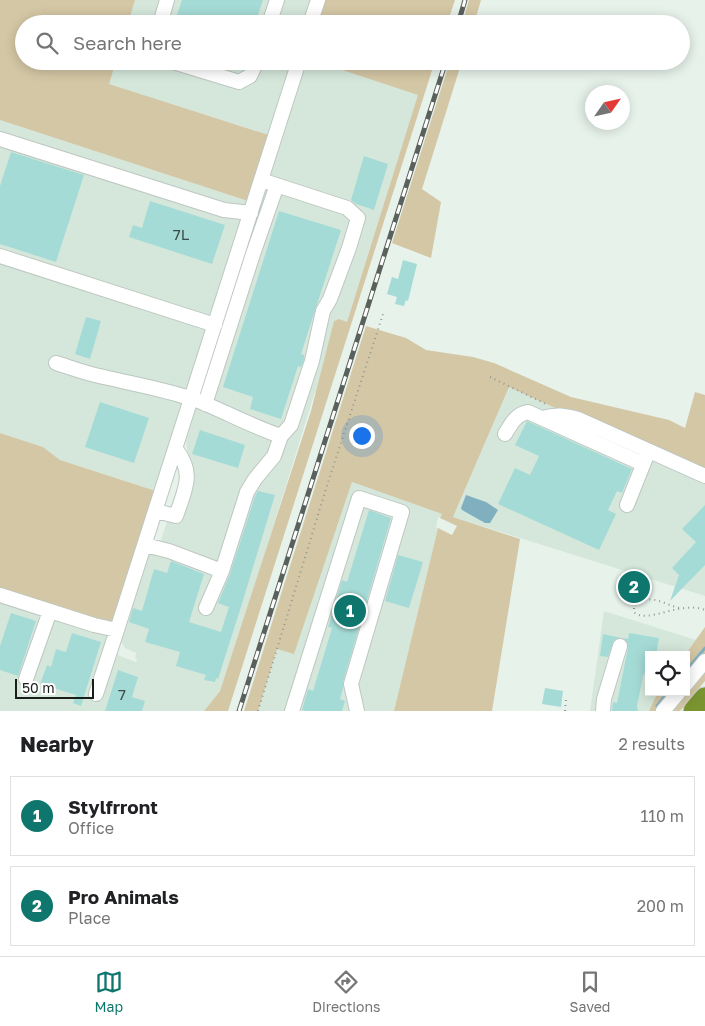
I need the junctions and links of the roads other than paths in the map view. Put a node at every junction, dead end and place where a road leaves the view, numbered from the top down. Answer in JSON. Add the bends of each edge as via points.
{"nodes":[{"id":1,"x":167,"y":0,"type":"edge"},
{"id":2,"x":276,"y":0,"type":"edge"},
{"id":3,"x":318,"y":0,"type":"edge"},
{"id":4,"x":163,"y":15,"type":"edge"},
{"id":5,"x":272,"y":15,"type":"edge"},
{"id":6,"x":313,"y":15,"type":"edge"},
{"id":7,"x":200,"y":70,"type":"edge"},
{"id":8,"x":253,"y":70,"type":"edge"},
{"id":9,"x":296,"y":70,"type":"edge"},
{"id":10,"x":0,"y":139,"type":"edge"},
{"id":11,"x":261,"y":180,"type":"junction"},
{"id":12,"x":276,"y":184,"type":"junction"},
{"id":13,"x":251,"y":213,"type":"junction"},
{"id":14,"x":0,"y":256,"type":"edge"},
{"id":15,"x":215,"y":325,"type":"junction"},
{"id":16,"x":56,"y":363,"type":"dead end"},
{"id":17,"x":192,"y":399,"type":"junction"},
{"id":18,"x":205,"y":404,"type":"junction"},
{"id":19,"x":542,"y":418,"type":"junction"},
{"id":20,"x":506,"y":434,"type":"dead end"},
{"id":21,"x":281,"y":436,"type":"junction"},
{"id":22,"x":176,"y":449,"type":"junction"},
{"id":23,"x":649,"y":450,"type":"junction"},
{"id":24,"x":643,"y":464,"type":"junction"},
{"id":25,"x":705,"y":476,"type":"edge"},
{"id":26,"x":627,"y":505,"type":"dead end"},
{"id":27,"x":156,"y":511,"type":"junction"},
{"id":28,"x":145,"y":545,"type":"junction"},
{"id":29,"x":222,"y":571,"type":"junction"},
{"id":30,"x":0,"y":595,"type":"edge"},
{"id":31,"x":206,"y":608,"type":"dead end"},
{"id":32,"x":50,"y":611,"type":"junction"},
{"id":33,"x":117,"y":630,"type":"junction"},
{"id":34,"x":620,"y":646,"type":"dead end"},
{"id":35,"x":705,"y":662,"type":"edge"},
{"id":36,"x":26,"y":679,"type":"dead end"},
{"id":37,"x":690,"y":679,"type":"edge"},
{"id":38,"x":96,"y":694,"type":"dead end"},
{"id":39,"x":676,"y":696,"type":"edge"},
{"id":40,"x":705,"y":698,"type":"edge"},
{"id":41,"x":292,"y":711,"type":"edge"},
{"id":42,"x":357,"y":711,"type":"edge"},
{"id":43,"x":603,"y":711,"type":"edge"},
{"id":44,"x":663,"y":711,"type":"edge"},
{"id":45,"x":694,"y":711,"type":"edge"}],
"edges":[{"from":1,"to":4,"type":"street"},
{"from":2,"to":5,"type":"street"},
{"from":3,"to":6,"type":"street"},
{"from":7,"to":8,"type":"street","via":[[239,82],[250,76]]},
{"from":9,"to":11,"type":"street"},
{"from":10,"to":13,"type":"street","via":[[224,210]]},
{"from":11,"to":12,"type":"street"},
{"from":11,"to":13,"type":"street"},
{"from":12,"to":18,"type":"street"},
{"from":12,"to":21,"type":"street","via":[[347,208],[358,218],[350,248],[324,311],[291,425]]},
{"from":13,"to":15,"type":"street"},
{"from":14,"to":15,"type":"street"},
{"from":15,"to":17,"type":"street"},
{"from":16,"to":17,"type":"street"},
{"from":17,"to":18,"type":"street"},
{"from":17,"to":22,"type":"street"},
{"from":18,"to":21,"type":"street"},
{"from":19,"to":20,"type":"street","via":[[522,413]]},
{"from":19,"to":23,"type":"street","via":[[569,416]]},
{"from":19,"to":24,"type":"street"},
{"from":21,"to":29,"type":"street","via":[[274,456],[247,492]]},
{"from":22,"to":27,"type":"street"},
{"from":22,"to":27,"type":"street","via":[[188,475],[176,516]]},
{"from":23,"to":24,"type":"street"},
{"from":23,"to":25,"type":"street"},
{"from":24,"to":26,"type":"street"},
{"from":27,"to":28,"type":"street"},
{"from":28,"to":29,"type":"street"},
{"from":28,"to":33,"type":"street"},
{"from":29,"to":31,"type":"street"},
{"from":30,"to":32,"type":"street"},
{"from":32,"to":33,"type":"street"},
{"from":32,"to":36,"type":"street"},
{"from":33,"to":38,"type":"street"},
{"from":34,"to":43,"type":"street"},
{"from":35,"to":37,"type":"street"},
{"from":39,"to":44,"type":"street"},
{"from":40,"to":45,"type":"highway"},
{"from":41,"to":42,"type":"street","via":[[359,498],[402,512],[351,684]]}]}
